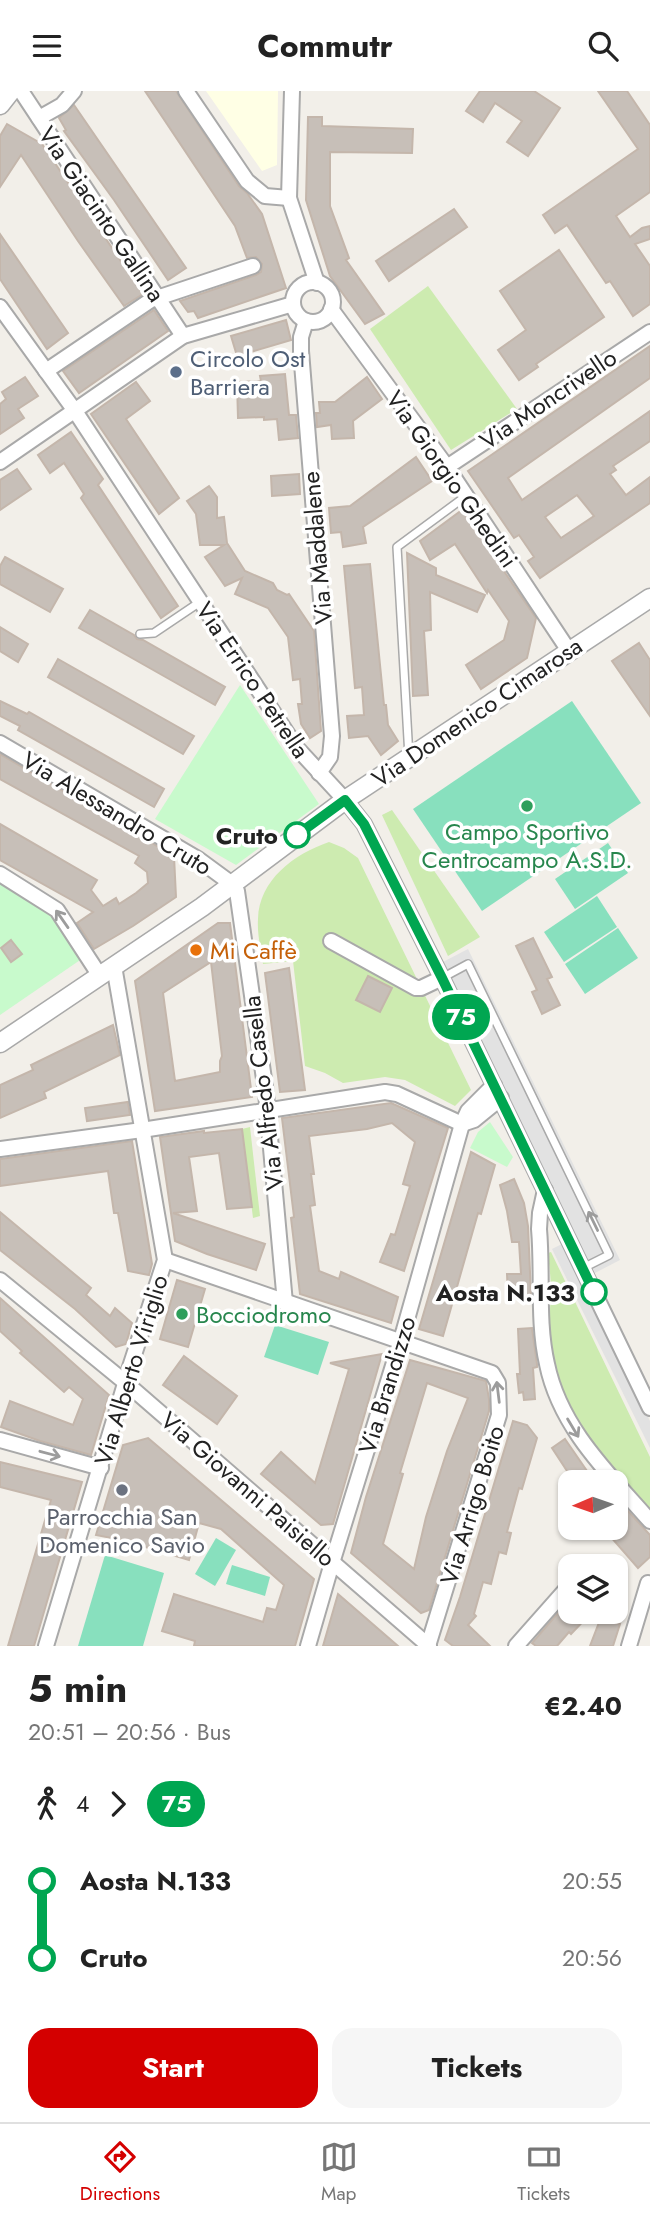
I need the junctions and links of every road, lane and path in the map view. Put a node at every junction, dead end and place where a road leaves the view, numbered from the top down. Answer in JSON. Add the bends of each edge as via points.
{"nodes":[{"id":1,"x":11,"y":91,"type":"edge"},
{"id":2,"x":21,"y":91,"type":"edge"},
{"id":3,"x":74,"y":91,"type":"edge"},
{"id":4,"x":186,"y":91,"type":"edge"},
{"id":5,"x":292,"y":91,"type":"edge"},
{"id":6,"x":0,"y":105,"type":"edge"},
{"id":7,"x":38,"y":118,"type":"junction"},
{"id":8,"x":289,"y":198,"type":"junction"},
{"id":9,"x":253,"y":266,"type":"dead end"},
{"id":10,"x":317,"y":283,"type":"junction"},
{"id":11,"x":157,"y":297,"type":"junction"},
{"id":12,"x":293,"y":304,"type":"junction"},
{"id":13,"x":0,"y":307,"type":"edge"},
{"id":14,"x":331,"y":309,"type":"junction"},
{"id":15,"x":306,"y":321,"type":"junction"},
{"id":16,"x":650,"y":332,"type":"edge"},
{"id":17,"x":183,"y":336,"type":"junction"},
{"id":18,"x":46,"y":372,"type":"junction"},
{"id":19,"x":75,"y":411,"type":"junction"},
{"id":20,"x":0,"y":462,"type":"edge"},
{"id":21,"x":447,"y":467,"type":"junction"},
{"id":22,"x":466,"y":496,"type":"junction"},
{"id":23,"x":650,"y":598,"type":"edge"},
{"id":24,"x":200,"y":601,"type":"junction"},
{"id":25,"x":140,"y":634,"type":"dead end"},
{"id":26,"x":569,"y":651,"type":"junction"},
{"id":27,"x":0,"y":743,"type":"edge"},
{"id":28,"x":409,"y":757,"type":"junction"},
{"id":29,"x":320,"y":773,"type":"junction"},
{"id":30,"x":345,"y":800,"type":"junction"},
{"id":31,"x":0,"y":874,"type":"edge"},
{"id":32,"x":232,"y":884,"type":"junction"},
{"id":33,"x":331,"y":941,"type":"dead end"},
{"id":34,"x":107,"y":971,"type":"junction"},
{"id":35,"x":442,"y":978,"type":"junction"},
{"id":36,"x":0,"y":1043,"type":"edge"},
{"id":37,"x":497,"y":1091,"type":"junction"},
{"id":38,"x":267,"y":1111,"type":"junction"},
{"id":39,"x":462,"y":1124,"type":"junction"},
{"id":40,"x":142,"y":1130,"type":"junction"},
{"id":41,"x":0,"y":1149,"type":"edge"},
{"id":42,"x":545,"y":1191,"type":"junction"},
{"id":43,"x":164,"y":1260,"type":"junction"},
{"id":44,"x":583,"y":1269,"type":"junction"},
{"id":45,"x":0,"y":1280,"type":"edge"},
{"id":46,"x":285,"y":1303,"type":"junction"},
{"id":47,"x":401,"y":1341,"type":"junction"},
{"id":48,"x":125,"y":1383,"type":"junction"},
{"id":49,"x":649,"y":1406,"type":"edge"},
{"id":50,"x":0,"y":1440,"type":"edge"},
{"id":51,"x":101,"y":1468,"type":"junction"},
{"id":52,"x":650,"y":1521,"type":"edge"},
{"id":53,"x":332,"y":1563,"type":"junction"},
{"id":54,"x":648,"y":1583,"type":"dead end"},
{"id":55,"x":558,"y":1599,"type":"edge"},
{"id":56,"x":47,"y":1646,"type":"edge"},
{"id":57,"x":308,"y":1646,"type":"edge"},
{"id":58,"x":429,"y":1646,"type":"edge"},
{"id":59,"x":516,"y":1646,"type":"edge"},
{"id":60,"x":629,"y":1646,"type":"edge"}],
"edges":[{"from":1,"to":6,"type":"street"},
{"from":2,"to":7,"type":"street","name":"Via Giacinto Gallina"},
{"from":3,"to":7,"type":"street","via":[[62,105]]},
{"from":4,"to":8,"type":"street","via":[[247,181],[265,195]]},
{"from":5,"to":8,"type":"street"},
{"from":7,"to":11,"type":"street","name":"Via Giacinto Gallina"},
{"from":8,"to":10,"type":"street"},
{"from":9,"to":11,"type":"street"},
{"from":10,"to":12,"type":"street","via":[[298,289]]},
{"from":10,"to":14,"type":"street","via":[[330,293]]},
{"from":11,"to":17,"type":"street","name":"Via Giacinto Gallina"},
{"from":11,"to":18,"type":"street"},
{"from":12,"to":15,"type":"street"},
{"from":12,"to":17,"type":"street"},
{"from":13,"to":18,"type":"street","name":"Via Errico Petrella"},
{"from":14,"to":15,"type":"street","via":[[318,321]]},
{"from":14,"to":21,"type":"street","name":"Via Giorgio Ghedini"},
{"from":15,"to":29,"type":"street","name":"Via Maddalene","via":[[301,351],[332,736],[330,757]]},
{"from":16,"to":21,"type":"street","name":"Via Moncrivello"},
{"from":17,"to":19,"type":"street"},
{"from":18,"to":19,"type":"street","name":"Via Errico Petrella"},
{"from":19,"to":20,"type":"street"},
{"from":19,"to":24,"type":"street","name":"Via Errico Petrella"},
{"from":21,"to":22,"type":"street","name":"Via Giorgio Ghedini"},
{"from":22,"to":26,"type":"street","name":"Via Giorgio Ghedini"},
{"from":22,"to":28,"type":"lane","via":[[397,547]]},
{"from":23,"to":26,"type":"street","name":"Via Domenico Cimarosa"},
{"from":24,"to":25,"type":"lane","via":[[154,633]]},
{"from":24,"to":29,"type":"street","name":"Via Errico Petrella","via":[[296,747]]},
{"from":26,"to":28,"type":"street","name":"Via Domenico Cimarosa"},
{"from":27,"to":32,"type":"street","name":"Via Alessandro Cruto"},
{"from":28,"to":30,"type":"street","name":"Via Domenico Cimarosa"},
{"from":29,"to":30,"type":"street","name":"Via Errico Petrella"},
{"from":30,"to":32,"type":"street","name":"Via Domenico Cimarosa"},
{"from":30,"to":35,"type":"street","name":"Via Errico Petrella","via":[[364,824]]},
{"from":34,"to":31,"type":"street","one_way":true,"via":[[57,910]]},
{"from":32,"to":34,"type":"street","name":"Via Domenico Cimarosa"},
{"from":32,"to":38,"type":"street","name":"Via Alfredo Casella","via":[[237,891]]},
{"from":33,"to":35,"type":"street","via":[[416,989]]},
{"from":34,"to":36,"type":"street","name":"Via Domenico Cimarosa"},
{"from":34,"to":40,"type":"street","name":"Via Alberto Viriglio"},
{"from":35,"to":37,"type":"street","name":"Via Errico Petrella"},
{"from":44,"to":35,"type":"lane","one_way":true,"via":[[609,1255],[468,964]]},
{"from":37,"to":39,"type":"street","via":[[468,1111]]},
{"from":37,"to":42,"type":"street","name":"Via Errico Petrella"},
{"from":38,"to":39,"type":"street","via":[[385,1092]]},
{"from":38,"to":40,"type":"street"},
{"from":38,"to":46,"type":"street","name":"Via Alfredo Casella"},
{"from":39,"to":47,"type":"street","name":"Via Brandizzo"},
{"from":40,"to":41,"type":"street"},
{"from":40,"to":43,"type":"street","name":"Via Alberto Viriglio"},
{"from":42,"to":44,"type":"street","name":"Via Errico Petrella"},
{"from":42,"to":52,"type":"street","one_way":true,"via":[[539,1229],[543,1336],[550,1377],[580,1440]]},
{"from":43,"to":46,"type":"street","name":"Via Arrigo Boito"},
{"from":43,"to":48,"type":"street","name":"Via Alberto Viriglio"},
{"from":44,"to":49,"type":"street","name":"Via Errico Petrella"},
{"from":45,"to":48,"type":"street","name":"Via Giovanni Paisiello"},
{"from":46,"to":47,"type":"street","name":"Via Arrigo Boito"},
{"from":47,"to":53,"type":"street","name":"Via Brandizzo"},
{"from":58,"to":47,"type":"street","name":"Via Arrigo Boito","one_way":true,"via":[[499,1415],[498,1383],[492,1373]]},
{"from":48,"to":51,"type":"street","name":"Via Alberto Viriglio"},
{"from":48,"to":53,"type":"street","name":"Via Giovanni Paisiello"},
{"from":50,"to":51,"type":"street","one_way":true},
{"from":51,"to":56,"type":"street","name":"Via Alberto Viriglio"},
{"from":53,"to":57,"type":"street","name":"Via Brandizzo"},
{"from":53,"to":58,"type":"street","name":"Via Giovanni Paisiello"},
{"from":54,"to":60,"type":"street"},
{"from":55,"to":59,"type":"street"}]}
